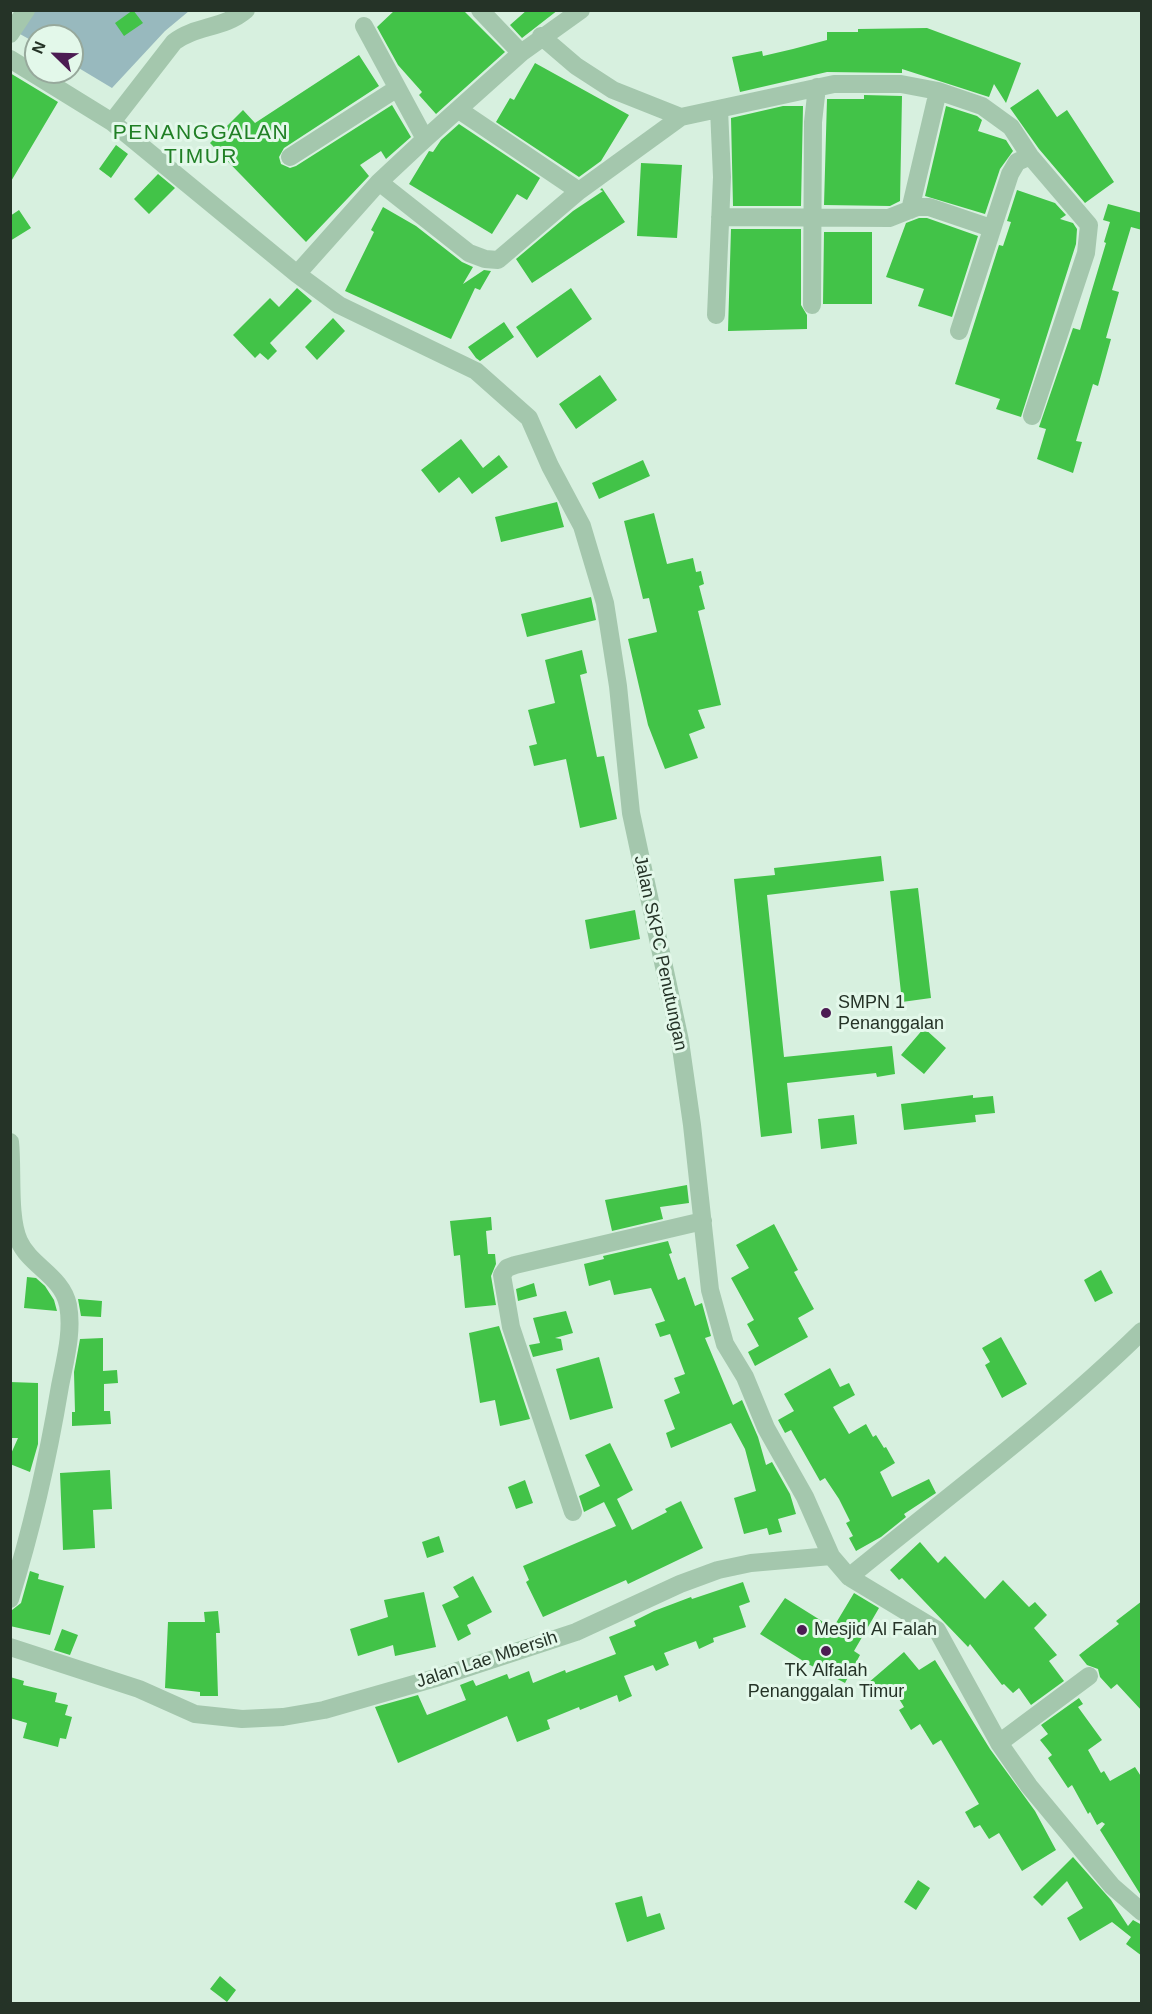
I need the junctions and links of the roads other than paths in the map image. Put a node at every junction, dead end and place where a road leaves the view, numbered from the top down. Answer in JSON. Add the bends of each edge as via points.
{"nodes":[{"id":1,"x":26,"y":10,"type":"edge"},
{"id":2,"x":246,"y":10,"type":"edge"},
{"id":3,"x":480,"y":10,"type":"edge"},
{"id":4,"x":581,"y":10,"type":"edge"},
{"id":5,"x":364,"y":26,"type":"dead end"},
{"id":6,"x":10,"y":34,"type":"edge"},
{"id":7,"x":541,"y":36,"type":"junction"},
{"id":8,"x":521,"y":53,"type":"junction"},
{"id":9,"x":10,"y":59,"type":"edge"},
{"id":10,"x":817,"y":87,"type":"junction"},
{"id":11,"x":396,"y":89,"type":"junction"},
{"id":12,"x":938,"y":91,"type":"junction"},
{"id":13,"x":719,"y":109,"type":"junction"},
{"id":14,"x":459,"y":110,"type":"junction"},
{"id":15,"x":681,"y":117,"type":"junction"},
{"id":16,"x":112,"y":122,"type":"junction"},
{"id":17,"x":424,"y":139,"type":"junction"},
{"id":18,"x":1030,"y":156,"type":"junction"},
{"id":19,"x":290,"y":157,"type":"dead end"},
{"id":20,"x":379,"y":182,"type":"junction"},
{"id":21,"x":579,"y":191,"type":"junction"},
{"id":22,"x":910,"y":210,"type":"junction"},
{"id":23,"x":720,"y":217,"type":"junction"},
{"id":24,"x":814,"y":218,"type":"junction"},
{"id":25,"x":992,"y":228,"type":"junction"},
{"id":26,"x":297,"y":274,"type":"junction"},
{"id":27,"x":812,"y":304,"type":"dead end"},
{"id":28,"x":716,"y":315,"type":"dead end"},
{"id":29,"x":959,"y":332,"type":"dead end"},
{"id":30,"x":1032,"y":416,"type":"dead end"},
{"id":31,"x":10,"y":1142,"type":"edge"},
{"id":32,"x":703,"y":1221,"type":"junction"},
{"id":33,"x":1142,"y":1331,"type":"edge"},
{"id":34,"x":573,"y":1512,"type":"dead end"},
{"id":35,"x":831,"y":1556,"type":"junction"},
{"id":36,"x":849,"y":1577,"type":"junction"},
{"id":37,"x":10,"y":1599,"type":"edge"},
{"id":38,"x":10,"y":1647,"type":"edge"},
{"id":39,"x":1089,"y":1676,"type":"dead end"},
{"id":40,"x":999,"y":1743,"type":"junction"},
{"id":41,"x":1142,"y":1912,"type":"edge"}],
"edges":[{"from":1,"to":6,"type":"street"},
{"from":2,"to":16,"type":"street","via":[[224,25],[187,32],[174,42]]},
{"from":3,"to":8,"type":"street"},
{"from":4,"to":7,"type":"street"},
{"from":5,"to":11,"type":"street"},
{"from":7,"to":8,"type":"street"},
{"from":7,"to":15,"type":"street","via":[[612,90]]},
{"from":8,"to":14,"type":"street"},
{"from":9,"to":16,"type":"street","name":"Jalan SKPC Penutungan"},
{"from":10,"to":12,"type":"street","via":[[902,84]]},
{"from":10,"to":13,"type":"street"},
{"from":10,"to":24,"type":"street","via":[[813,122]]},
{"from":11,"to":17,"type":"street"},
{"from":11,"to":19,"type":"street"},
{"from":12,"to":18,"type":"street","via":[[982,106],[1011,128]]},
{"from":12,"to":22,"type":"street"},
{"from":13,"to":15,"type":"street"},
{"from":13,"to":23,"type":"street"},
{"from":14,"to":17,"type":"street"},
{"from":14,"to":21,"type":"street"},
{"from":15,"to":21,"type":"street"},
{"from":16,"to":26,"type":"street","name":"Jalan SKPC Penutungan"},
{"from":17,"to":20,"type":"street"},
{"from":18,"to":25,"type":"street","via":[[1017,162],[1010,174]]},
{"from":18,"to":30,"type":"street","via":[[1089,225],[1086,253]]},
{"from":20,"to":21,"type":"street","via":[[469,253],[498,260]]},
{"from":20,"to":26,"type":"street"},
{"from":22,"to":24,"type":"street","via":[[889,218]]},
{"from":22,"to":25,"type":"street","via":[[929,207]]},
{"from":23,"to":24,"type":"street"},
{"from":23,"to":28,"type":"street"},
{"from":24,"to":27,"type":"street"},
{"from":25,"to":29,"type":"street"},
{"from":26,"to":32,"type":"street","name":"Jalan SKPC Penutungan","via":[[339,305],[476,371],[529,418],[582,526],[605,603],[631,813],[680,1041]]},
{"from":31,"to":37,"type":"street","via":[[13,1224],[19,1243],[53,1277],[68,1303],[70,1330],[47,1461]]},
{"from":32,"to":34,"type":"street","via":[[515,1265],[502,1275],[511,1327]]},
{"from":32,"to":35,"type":"street","name":"Jalan SKPC Penutungan","via":[[710,1290],[725,1344],[745,1377],[766,1428],[805,1497]]},
{"from":33,"to":36,"type":"street","via":[[1025,1437]]},
{"from":35,"to":36,"type":"street","name":"Jalan SKPC Penutungan"},
{"from":35,"to":38,"type":"street","name":"Jalan Lae Mbersih","via":[[718,1570],[576,1632],[439,1677],[324,1710],[283,1717],[242,1719],[195,1714],[139,1689]]},
{"from":36,"to":40,"type":"street","name":"Jalan SKPC Penutungan","via":[[937,1629]]},
{"from":39,"to":40,"type":"street"},
{"from":40,"to":41,"type":"street","name":"Jalan SKPC Penutungan","via":[[1029,1786],[1112,1886]]}]}
